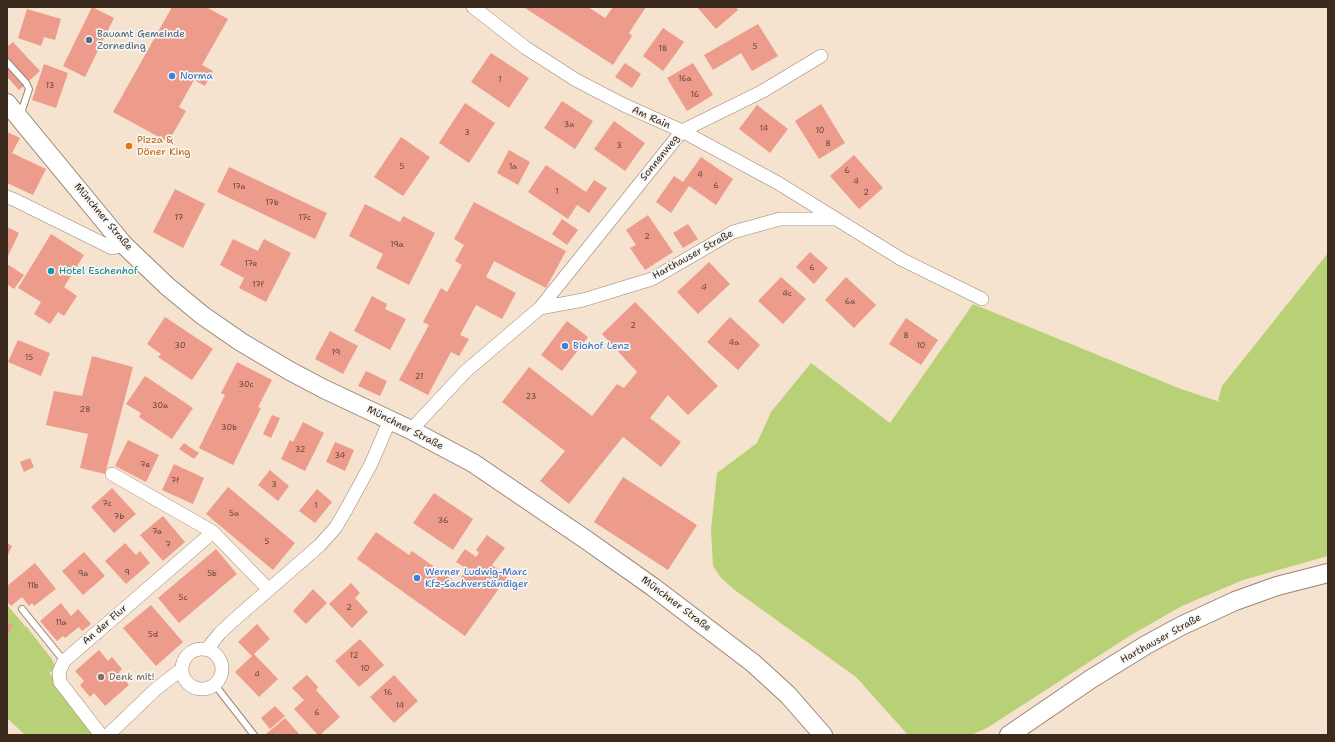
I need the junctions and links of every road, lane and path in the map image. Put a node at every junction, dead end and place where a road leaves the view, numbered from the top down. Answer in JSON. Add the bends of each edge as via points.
{"nodes":[{"id":1,"x":473,"y":7,"type":"edge"},
{"id":2,"x":821,"y":56,"type":"dead end"},
{"id":3,"x":7,"y":62,"type":"edge"},
{"id":4,"x":7,"y":103,"type":"edge"},
{"id":5,"x":19,"y":118,"type":"junction"},
{"id":6,"x":682,"y":131,"type":"junction"},
{"id":7,"x":7,"y":197,"type":"edge"},
{"id":8,"x":835,"y":219,"type":"junction"},
{"id":9,"x":124,"y":245,"type":"junction"},
{"id":10,"x":982,"y":299,"type":"dead end"},
{"id":11,"x":540,"y":308,"type":"junction"},
{"id":12,"x":390,"y":420,"type":"junction"},
{"id":13,"x":411,"y":430,"type":"junction"},
{"id":14,"x":112,"y":474,"type":"dead end"},
{"id":15,"x":213,"y":532,"type":"junction"},
{"id":16,"x":1328,"y":573,"type":"edge"},
{"id":17,"x":270,"y":590,"type":"junction"},
{"id":18,"x":22,"y":609,"type":"dead end"},
{"id":19,"x":207,"y":649,"type":"junction"},
{"id":20,"x":64,"y":661,"type":"junction"},
{"id":21,"x":182,"y":669,"type":"junction"},
{"id":22,"x":215,"y":685,"type":"junction"},
{"id":23,"x":101,"y":735,"type":"edge"},
{"id":24,"x":108,"y":735,"type":"edge"},
{"id":25,"x":254,"y":735,"type":"edge"},
{"id":26,"x":823,"y":735,"type":"edge"},
{"id":27,"x":1009,"y":735,"type":"edge"}],
"edges":[{"from":1,"to":6,"type":"street","name":"Am Rain","via":[[526,48],[576,80]]},
{"from":2,"to":6,"type":"street","name":"Sonnenweg","via":[[763,91]]},
{"from":3,"to":5,"type":"lane","via":[[29,89]]},
{"from":4,"to":5,"type":"street","name":"Münchner Straße"},
{"from":5,"to":9,"type":"street","name":"Münchner Straße"},
{"from":6,"to":8,"type":"street","name":"Am Rain","via":[[778,183]]},
{"from":6,"to":11,"type":"street","name":"Sonnenweg"},
{"from":7,"to":9,"type":"street","via":[[112,248]]},
{"from":8,"to":10,"type":"street","via":[[901,259]]},
{"from":8,"to":11,"type":"street","name":"Harthauser Straße","via":[[780,219],[733,232],[652,279],[583,300]]},
{"from":9,"to":12,"type":"street","name":"Münchner Straße","via":[[183,300],[241,342],[324,389]]},
{"from":11,"to":13,"type":"street","name":"Harthauser Straße","via":[[466,371]]},
{"from":12,"to":13,"type":"street","name":"Münchner Straße"},
{"from":12,"to":17,"type":"street","via":[[371,464],[336,526],[320,545]]},
{"from":13,"to":26,"type":"street","name":"Münchner Straße","via":[[473,463],[653,587],[771,679]]},
{"from":14,"to":15,"type":"street"},
{"from":15,"to":17,"type":"street"},
{"from":15,"to":20,"type":"street","name":"An der Flur"},
{"from":16,"to":27,"type":"street","name":"Harthauser Straße","via":[[1277,586],[1235,601],[1181,626],[1090,679]]},
{"from":17,"to":19,"type":"street","via":[[220,633]]},
{"from":18,"to":20,"type":"lane"},
{"from":19,"to":21,"type":"street","via":[[195,649],[189,653],[182,663]]},
{"from":19,"to":22,"type":"street","via":[[213,651],[223,667],[220,680]]},
{"from":20,"to":23,"type":"street","via":[[59,672],[60,682]]},
{"from":21,"to":22,"type":"street","via":[[183,677],[194,687],[201,689]]},
{"from":21,"to":24,"type":"street","via":[[156,689]]},
{"from":22,"to":25,"type":"lane"}]}
